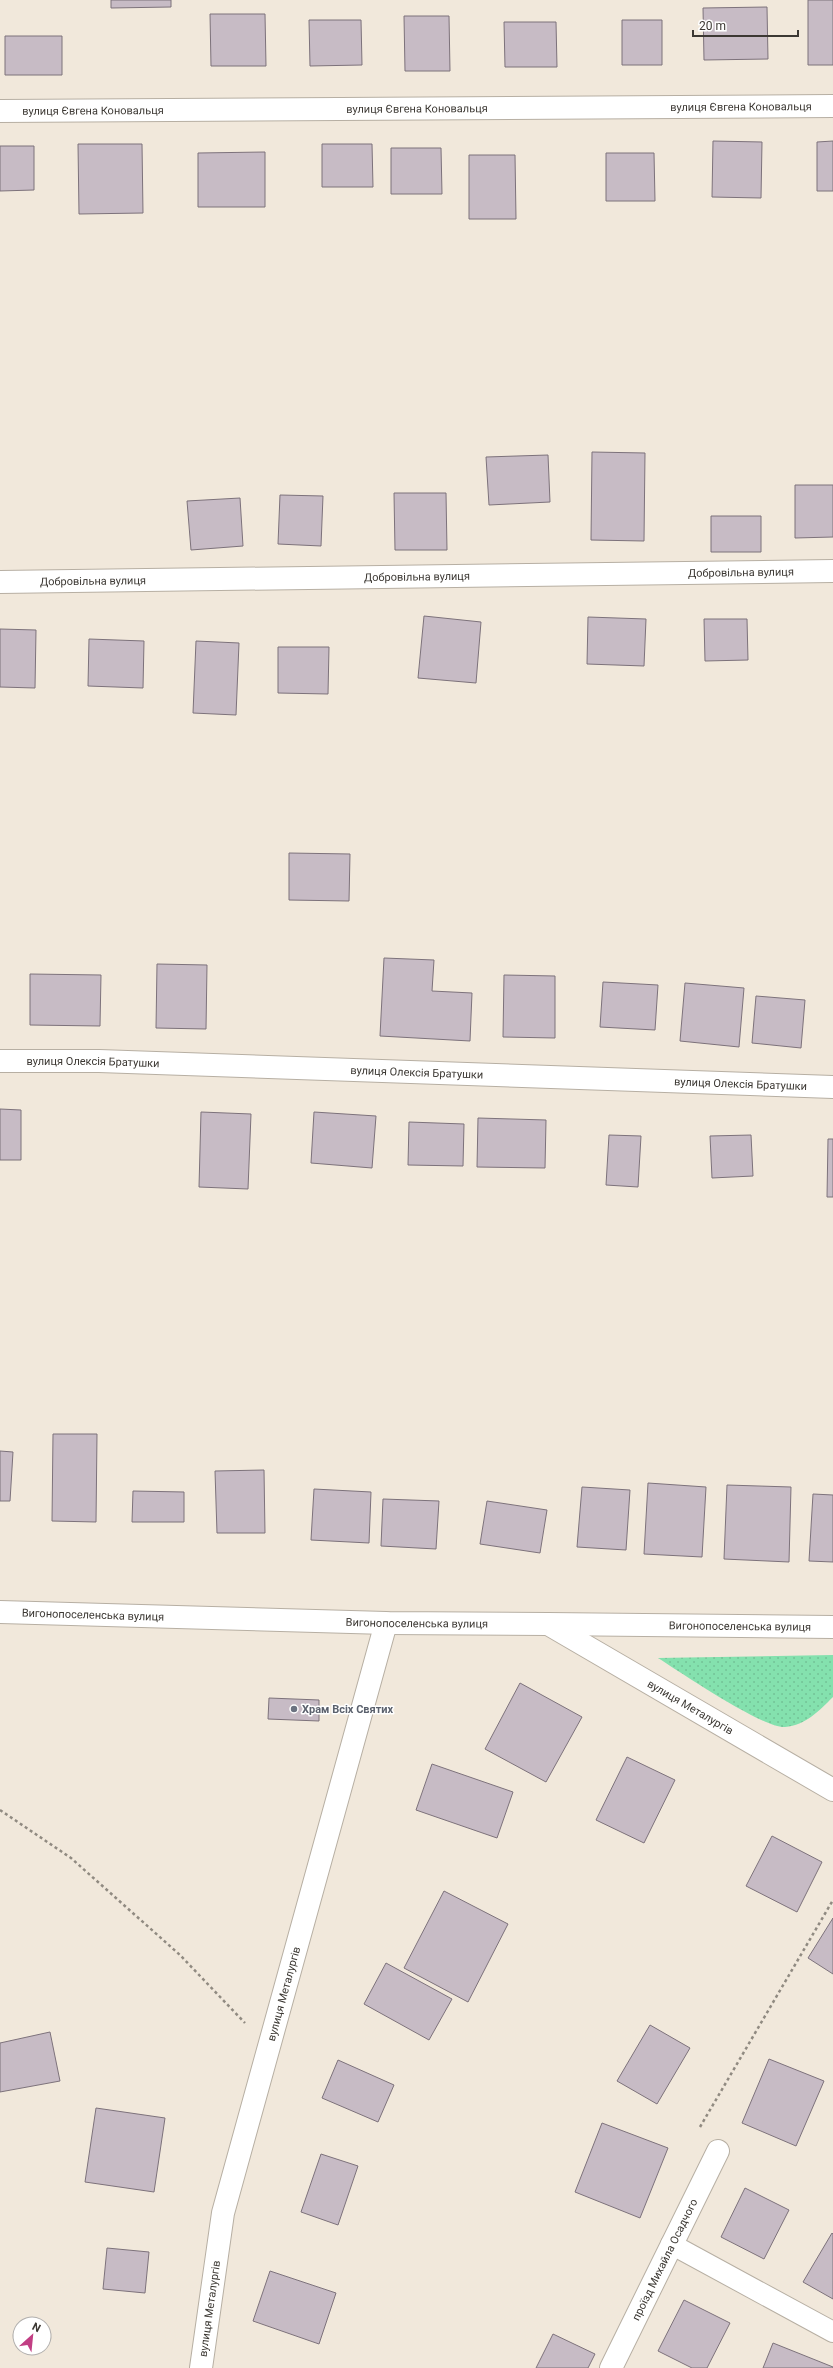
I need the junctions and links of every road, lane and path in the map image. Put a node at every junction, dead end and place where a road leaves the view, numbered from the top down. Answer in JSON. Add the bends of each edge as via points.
{"nodes":[{"id":1,"x":833,"y":106,"type":"edge"},
{"id":2,"x":0,"y":111,"type":"edge"},
{"id":3,"x":833,"y":571,"type":"edge"},
{"id":4,"x":0,"y":582,"type":"edge"},
{"id":5,"x":0,"y":1061,"type":"edge"},
{"id":6,"x":833,"y":1087,"type":"edge"},
{"id":7,"x":0,"y":1612,"type":"edge"},
{"id":8,"x":386,"y":1623,"type":"junction"},
{"id":9,"x":548,"y":1624,"type":"junction"},
{"id":10,"x":833,"y":1627,"type":"edge"},
{"id":11,"x":833,"y":1790,"type":"edge"},
{"id":12,"x":0,"y":1810,"type":"edge"},
{"id":13,"x":833,"y":1900,"type":"edge"},
{"id":14,"x":268,"y":2047,"type":"junction"},
{"id":15,"x":718,"y":2151,"type":"joint"},
{"id":16,"x":671,"y":2244,"type":"junction"},
{"id":17,"x":833,"y":2332,"type":"edge"},
{"id":18,"x":201,"y":2368,"type":"edge"},
{"id":19,"x":611,"y":2368,"type":"edge"}],
"edges":[{"from":1,"to":2,"type":"street","name":"вулиця Євгена Коновальця"},
{"from":3,"to":4,"type":"street","name":"Добровільна вулиця"},
{"from":5,"to":6,"type":"street","name":"вулиця Олексія Братушки","via":[[99,1062]]},
{"from":7,"to":8,"type":"street","name":"Вигонопоселенська вулиця"},
{"from":8,"to":9,"type":"street","name":"Вигонопоселенська вулиця"},
{"from":8,"to":14,"type":"street","name":"вулиця Металургів"},
{"from":9,"to":10,"type":"street","name":"Вигонопоселенська вулиця"},
{"from":9,"to":11,"type":"street","name":"вулиця Металургів"},
{"from":12,"to":14,"type":"path","via":[[71,1858],[180,1954]]},
{"from":13,"to":15,"type":"path","via":[[699,2129]]},
{"from":14,"to":18,"type":"street","name":"вулиця Металургів","via":[[222,2213]]},
{"from":15,"to":16,"type":"street","name":"проїзд Михайла Осадчого"},
{"from":16,"to":17,"type":"lane"},
{"from":16,"to":19,"type":"street","name":"проїзд Михайла Осадчого"}]}
